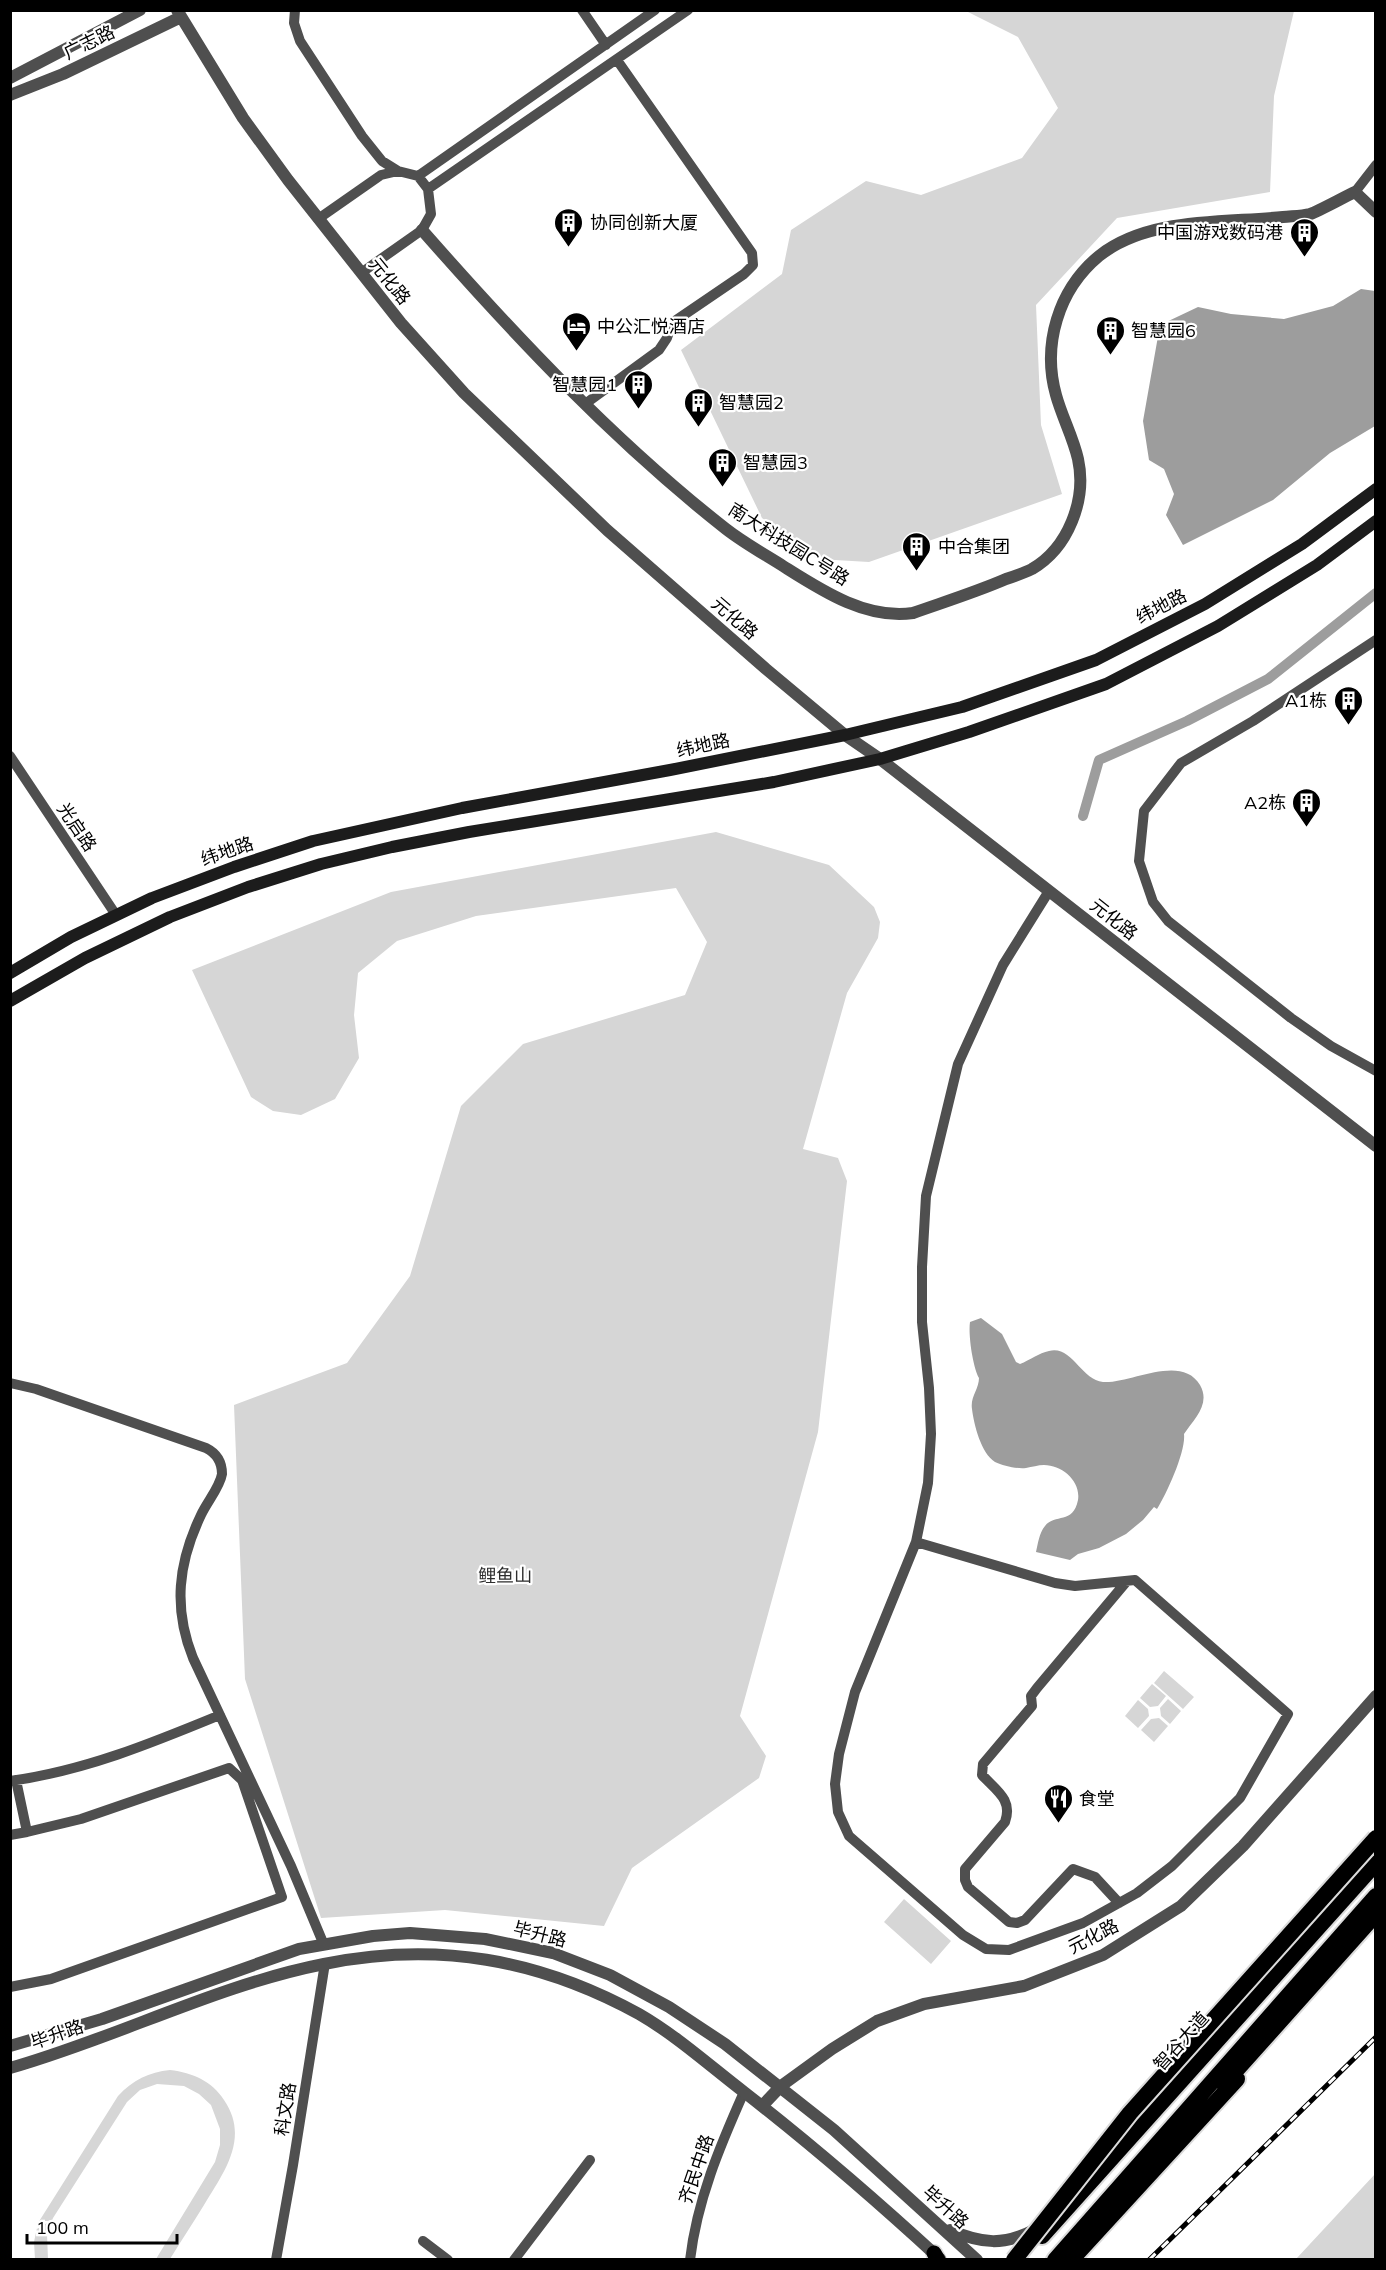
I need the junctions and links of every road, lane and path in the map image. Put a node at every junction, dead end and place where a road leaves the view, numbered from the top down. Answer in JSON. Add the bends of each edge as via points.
{"nodes":[{"id":1,"x":140,"y":10,"type":"edge"},
{"id":2,"x":295,"y":10,"type":"edge"},
{"id":3,"x":582,"y":10,"type":"edge"},
{"id":4,"x":656,"y":10,"type":"edge"},
{"id":5,"x":688,"y":10,"type":"edge"},
{"id":6,"x":179,"y":14,"type":"edge"},
{"id":7,"x":606,"y":45,"type":"junction"},
{"id":8,"x":617,"y":60,"type":"junction"},
{"id":9,"x":10,"y":78,"type":"edge"},
{"id":10,"x":10,"y":95,"type":"edge"},
{"id":11,"x":1376,"y":165,"type":"edge"},
{"id":12,"x":398,"y":171,"type":"junction"},
{"id":13,"x":418,"y":176,"type":"junction"},
{"id":14,"x":428,"y":189,"type":"junction"},
{"id":15,"x":1355,"y":192,"type":"junction"},
{"id":16,"x":1376,"y":213,"type":"edge"},
{"id":17,"x":318,"y":219,"type":"junction"},
{"id":18,"x":422,"y":230,"type":"junction"},
{"id":19,"x":361,"y":273,"type":"junction"},
{"id":20,"x":585,"y":404,"type":"junction"},
{"id":21,"x":1376,"y":489,"type":"edge"},
{"id":22,"x":1376,"y":521,"type":"edge"},
{"id":23,"x":1376,"y":640,"type":"edge"},
{"id":24,"x":845,"y":735,"type":"junction"},
{"id":25,"x":10,"y":756,"type":"edge"},
{"id":26,"x":880,"y":759,"type":"junction"},
{"id":27,"x":1049,"y":891,"type":"junction"},
{"id":28,"x":116,"y":915,"type":"junction"},
{"id":29,"x":10,"y":973,"type":"edge"},
{"id":30,"x":10,"y":1001,"type":"edge"},
{"id":31,"x":1376,"y":1071,"type":"edge"},
{"id":32,"x":1376,"y":1146,"type":"edge"},
{"id":33,"x":10,"y":1383,"type":"edge"},
{"id":34,"x":916,"y":1542,"type":"junction"},
{"id":35,"x":1127,"y":1581,"type":"junction"},
{"id":36,"x":1376,"y":1696,"type":"edge"},
{"id":37,"x":220,"y":1715,"type":"junction"},
{"id":38,"x":13,"y":1780,"type":"edge"},
{"id":39,"x":27,"y":1832,"type":"junction"},
{"id":40,"x":10,"y":1835,"type":"edge"},
{"id":41,"x":1376,"y":1838,"type":"edge"},
{"id":42,"x":1376,"y":1853,"type":"edge"},
{"id":43,"x":1376,"y":1863,"type":"edge"},
{"id":44,"x":1376,"y":1896,"type":"edge"},
{"id":45,"x":1119,"y":1903,"type":"junction"},
{"id":46,"x":1376,"y":1914,"type":"edge"},
{"id":47,"x":1376,"y":1928,"type":"edge"},
{"id":48,"x":324,"y":1945,"type":"junction"},
{"id":49,"x":326,"y":1964,"type":"junction"},
{"id":50,"x":10,"y":1986,"type":"edge"},
{"id":51,"x":10,"y":2046,"type":"edge"},
{"id":52,"x":10,"y":2068,"type":"edge"},
{"id":53,"x":781,"y":2086,"type":"junction"},
{"id":54,"x":744,"y":2092,"type":"junction"},
{"id":55,"x":762,"y":2106,"type":"junction"},
{"id":56,"x":590,"y":2160,"type":"dead end"},
{"id":57,"x":1055,"y":2218,"type":"junction"},
{"id":58,"x":939,"y":2226,"type":"junction"},
{"id":59,"x":423,"y":2241,"type":"dead end"},
{"id":60,"x":938,"y":2257,"type":"edge"},
{"id":61,"x":276,"y":2259,"type":"edge"},
{"id":62,"x":448,"y":2259,"type":"edge"},
{"id":63,"x":514,"y":2259,"type":"edge"},
{"id":64,"x":690,"y":2259,"type":"edge"},
{"id":65,"x":976,"y":2259,"type":"edge"},
{"id":66,"x":1014,"y":2259,"type":"edge"},
{"id":67,"x":1020,"y":2259,"type":"edge"},
{"id":68,"x":1055,"y":2259,"type":"edge"},
{"id":69,"x":1070,"y":2259,"type":"edge"}],
"edges":[{"from":1,"to":9,"type":"street","name":"广志路"},
{"from":2,"to":12,"type":"street","via":[[294,23],[305,50],[362,136],[382,161]]},
{"from":3,"to":7,"type":"street"},
{"from":4,"to":7,"type":"street"},
{"from":5,"to":8,"type":"street"},
{"from":6,"to":10,"type":"street","name":"广志路","via":[[63,74]]},
{"from":6,"to":17,"type":"street","name":"元化路","via":[[243,118]]},
{"from":7,"to":13,"type":"street"},
{"from":8,"to":14,"type":"street"},
{"from":8,"to":20,"type":"street","via":[[752,253],[753,265],[672,323],[659,350]]},
{"from":11,"to":15,"type":"street"},
{"from":12,"to":13,"type":"street"},
{"from":12,"to":17,"type":"street","via":[[381,175]]},
{"from":13,"to":14,"type":"street"},
{"from":14,"to":18,"type":"street","via":[[431,214]]},
{"from":15,"to":16,"type":"street"},
{"from":15,"to":20,"type":"street","name":"南大科技园C号路","via":[[1311,213],[1147,232],[1122,241],[1090,264],[1061,307],[1051,345],[1053,383],[1074,443],[1081,482],[1077,511],[1066,534],[1032,569],[913,613],[883,614],[809,583],[728,531],[641,458]]},
{"from":17,"to":19,"type":"street","name":"元化路"},
{"from":18,"to":19,"type":"street"},
{"from":18,"to":20,"type":"street","name":"南大科技园C号路","via":[[525,345]]},
{"from":19,"to":24,"type":"street","name":"元化路","via":[[464,393],[534,461],[686,600]]},
{"from":21,"to":24,"type":"main road","name":"纬地路","via":[[1302,544],[1205,604],[1096,660],[962,707]]},
{"from":22,"to":26,"type":"main road","via":[[1317,565],[1218,626],[1106,684]]},
{"from":23,"to":31,"type":"street","via":[[1182,763],[1144,810],[1139,861],[1153,902],[1168,921],[1291,1018]]},
{"from":24,"to":26,"type":"street","name":"元化路"},
{"from":24,"to":28,"type":"main road","name":"纬地路","via":[[462,808],[313,841],[234,867]]},
{"from":25,"to":28,"type":"street","name":"光启路"},
{"from":26,"to":27,"type":"street","name":"元化路"},
{"from":26,"to":30,"type":"main road","via":[[774,782],[458,834],[321,864],[170,917],[85,958]]},
{"from":27,"to":32,"type":"street","name":"元化路"},
{"from":27,"to":34,"type":"street","via":[[1003,965],[958,1064],[926,1196],[922,1322],[931,1434],[928,1483]]},
{"from":28,"to":29,"type":"main road","name":"纬地路"},
{"from":33,"to":37,"type":"street","via":[[206,1448],[218,1457],[221,1478],[194,1531],[179,1601],[188,1646]]},
{"from":34,"to":35,"type":"street","via":[[1075,1587]]},
{"from":34,"to":45,"type":"street","via":[[855,1692],[839,1754],[835,1784],[838,1812],[849,1836],[963,1935],[986,1949],[1009,1950],[1035,1942]]},
{"from":35,"to":45,"type":"street","via":[[1135,1580],[1288,1714],[1240,1798],[1172,1866]]},
{"from":35,"to":45,"type":"street","via":[[1037,1688],[1031,1696],[1032,1706],[983,1764],[982,1775],[1008,1803],[1008,1813],[1005,1822],[965,1869],[968,1887],[1008,1922],[1025,1920],[1073,1869],[1095,1877]]},
{"from":36,"to":53,"type":"street","name":"元化路","via":[[1243,1846],[1181,1906],[1103,1955],[1024,1986],[924,2004],[877,2021]]},
{"from":37,"to":38,"type":"street","via":[[122,1754]]},
{"from":37,"to":48,"type":"street"},
{"from":38,"to":39,"type":"street"},
{"from":39,"to":40,"type":"street"},
{"from":39,"to":50,"type":"street","via":[[81,1820],[230,1768],[242,1780],[282,1897],[51,1979]]},
{"from":41,"to":66,"type":"highway","bridge":true,"via":[[1137,2104]]},
{"from":42,"to":57,"type":"main road","name":"智谷大道","via":[[1140,2116]]},
{"from":43,"to":67,"type":"highway","name":"智谷大道"},
{"from":44,"to":68,"type":"highway"},
{"from":46,"to":69,"type":"highway"},
{"from":47,"to":69,"type":"highway"},
{"from":48,"to":51,"type":"street","name":"毕升路","via":[[299,1949],[102,2019]]},
{"from":48,"to":53,"type":"street","name":"毕升路","via":[[410,1933],[485,1939],[553,1953],[610,1975],[669,2007]]},
{"from":49,"to":52,"type":"street","name":"毕升路","via":[[275,1975]]},
{"from":49,"to":54,"type":"street","name":"毕升路","via":[[424,1953],[489,1958],[536,1970],[590,1990],[639,2015]]},
{"from":49,"to":61,"type":"street","name":"科文路"},
{"from":53,"to":55,"type":"street","name":"元化路"},
{"from":53,"to":58,"type":"street","name":"毕升路"},
{"from":54,"to":55,"type":"street","name":"毕升路"},
{"from":54,"to":64,"type":"street","name":"齐民中路","via":[[717,2152],[693,2230]]},
{"from":55,"to":60,"type":"street","name":"毕升路"},
{"from":56,"to":63,"type":"street"},
{"from":57,"to":58,"type":"street","via":[[1021,2237],[999,2242],[973,2240]]},
{"from":57,"to":67,"type":"main road","name":"智谷大道"},
{"from":58,"to":65,"type":"street","name":"毕升路"},
{"from":59,"to":62,"type":"street"}]}
